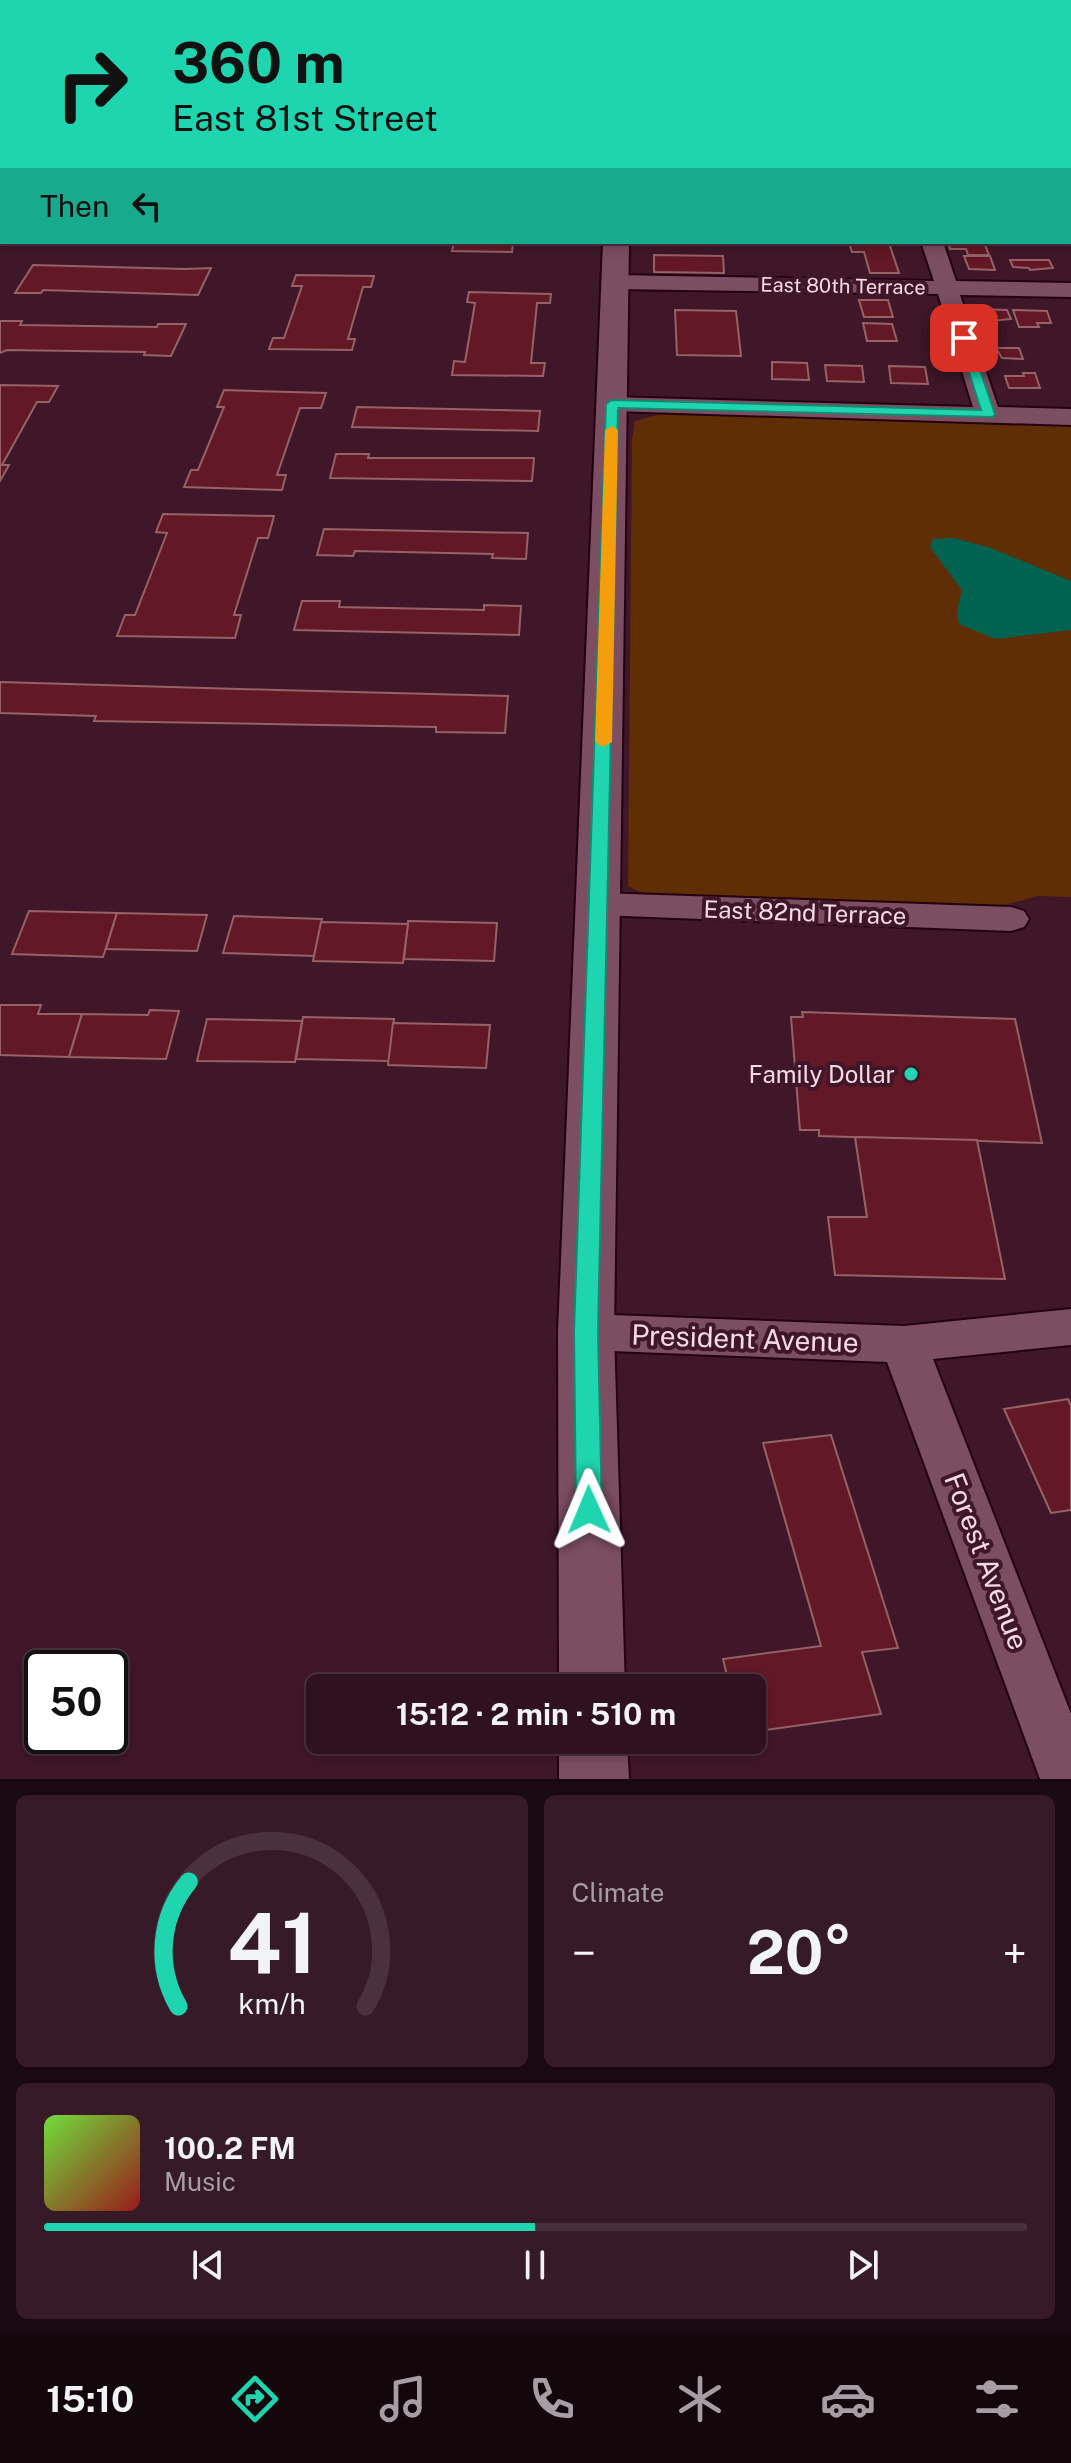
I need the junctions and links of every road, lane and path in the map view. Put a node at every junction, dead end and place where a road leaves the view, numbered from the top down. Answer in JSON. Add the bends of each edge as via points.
{"nodes":[{"id":1,"x":933,"y":244,"type":"edge"},
{"id":2,"x":616,"y":262,"type":"edge"},
{"id":3,"x":947,"y":287,"type":"junction"},
{"id":4,"x":1071,"y":290,"type":"edge"},
{"id":5,"x":612,"y":404,"type":"junction"},
{"id":6,"x":988,"y":414,"type":"junction"},
{"id":7,"x":1071,"y":417,"type":"edge"},
{"id":8,"x":599,"y":904,"type":"junction"},
{"id":9,"x":1011,"y":919,"type":"dead end"},
{"id":10,"x":1071,"y":1327,"type":"edge"},
{"id":11,"x":586,"y":1332,"type":"junction"},
{"id":12,"x":904,"y":1344,"type":"junction"},
{"id":13,"x":592,"y":1674,"type":"edge"},
{"id":14,"x":593,"y":1754,"type":"edge"},
{"id":15,"x":594,"y":1779,"type":"edge"},
{"id":16,"x":1068,"y":1779,"type":"edge"}],
"edges":[{"from":1,"to":3,"type":"street"},
{"from":2,"to":3,"type":"street","name":"East 80th Terrace"},
{"from":2,"to":5,"type":"main road"},
{"from":3,"to":4,"type":"street","name":"East 80th Terrace"},
{"from":3,"to":6,"type":"street"},
{"from":5,"to":6,"type":"street"},
{"from":5,"to":8,"type":"main road"},
{"from":6,"to":7,"type":"street"},
{"from":8,"to":9,"type":"street","name":"East 82nd Terrace"},
{"from":8,"to":11,"type":"main road"},
{"from":10,"to":12,"type":"street","name":"President Avenue"},
{"from":11,"to":12,"type":"street","name":"President Avenue"},
{"from":11,"to":13,"type":"main road"},
{"from":12,"to":16,"type":"street","name":"Forest Avenue"},
{"from":14,"to":15,"type":"main road"}]}
